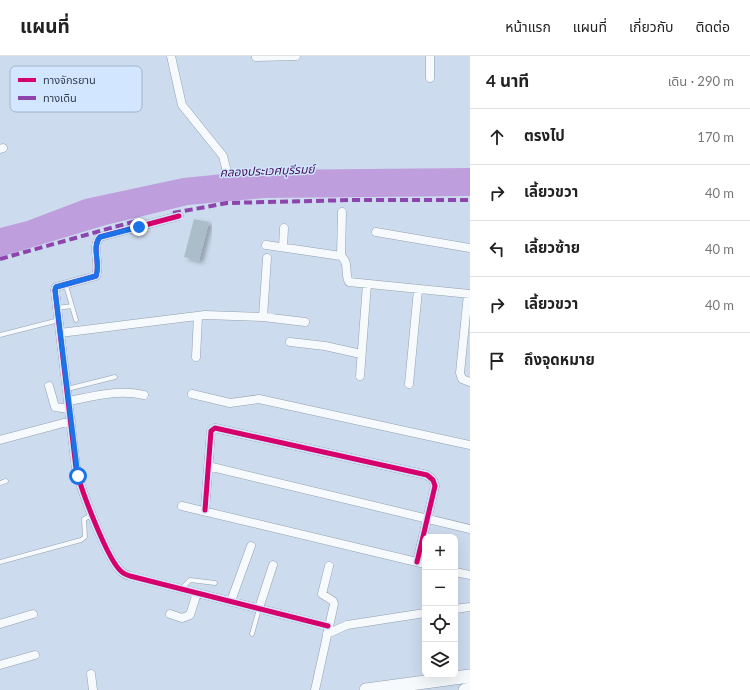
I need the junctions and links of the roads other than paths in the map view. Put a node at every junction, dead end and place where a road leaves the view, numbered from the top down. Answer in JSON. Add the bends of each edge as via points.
{"nodes":[{"id":1,"x":171,"y":56,"type":"edge"},
{"id":2,"x":296,"y":56,"type":"edge"},
{"id":3,"x":430,"y":56,"type":"edge"},
{"id":4,"x":256,"y":57,"type":"edge"},
{"id":5,"x":430,"y":78,"type":"dead end"},
{"id":6,"x":227,"y":172,"type":"dead end"},
{"id":7,"x":342,"y":212,"type":"dead end"},
{"id":8,"x":179,"y":216,"type":"dead end"},
{"id":9,"x":284,"y":228,"type":"dead end"},
{"id":10,"x":376,"y":232,"type":"dead end"},
{"id":11,"x":266,"y":245,"type":"dead end"},
{"id":12,"x":283,"y":247,"type":"junction"},
{"id":13,"x":470,"y":248,"type":"edge"},
{"id":14,"x":341,"y":256,"type":"junction"},
{"id":15,"x":267,"y":258,"type":"dead end"},
{"id":16,"x":368,"y":284,"type":"junction"},
{"id":17,"x":67,"y":289,"type":"dead end"},
{"id":18,"x":418,"y":290,"type":"junction"},
{"id":19,"x":469,"y":294,"type":"edge"},
{"id":20,"x":72,"y":306,"type":"junction"},
{"id":21,"x":57,"y":308,"type":"junction"},
{"id":22,"x":200,"y":316,"type":"junction"},
{"id":23,"x":263,"y":317,"type":"junction"},
{"id":24,"x":59,"y":320,"type":"junction"},
{"id":25,"x":76,"y":320,"type":"dead end"},
{"id":26,"x":305,"y":322,"type":"dead end"},
{"id":27,"x":60,"y":332,"type":"junction"},
{"id":28,"x":0,"y":335,"type":"edge"},
{"id":29,"x":467,"y":338,"type":"edge"},
{"id":30,"x":290,"y":342,"type":"dead end"},
{"id":31,"x":361,"y":354,"type":"junction"},
{"id":32,"x":196,"y":357,"type":"dead end"},
{"id":33,"x":360,"y":376,"type":"dead end"},
{"id":34,"x":115,"y":377,"type":"dead end"},
{"id":35,"x":470,"y":382,"type":"edge"},
{"id":36,"x":409,"y":384,"type":"dead end"},
{"id":37,"x":49,"y":386,"type":"dead end"},
{"id":38,"x":67,"y":388,"type":"junction"},
{"id":39,"x":192,"y":394,"type":"dead end"},
{"id":40,"x":144,"y":395,"type":"dead end"},
{"id":41,"x":69,"y":405,"type":"junction"},
{"id":42,"x":71,"y":421,"type":"junction"},
{"id":43,"x":0,"y":440,"type":"edge"},
{"id":44,"x":470,"y":445,"type":"edge"},
{"id":45,"x":208,"y":466,"type":"junction"},
{"id":46,"x":6,"y":481,"type":"dead end"},
{"id":47,"x":0,"y":483,"type":"edge"},
{"id":48,"x":182,"y":506,"type":"dead end"},
{"id":49,"x":205,"y":510,"type":"junction"},
{"id":50,"x":92,"y":515,"type":"junction"},
{"id":51,"x":428,"y":519,"type":"junction"},
{"id":52,"x":470,"y":529,"type":"edge"},
{"id":53,"x":252,"y":546,"type":"dead end"},
{"id":54,"x":0,"y":562,"type":"edge"},
{"id":55,"x":421,"y":563,"type":"edge"},
{"id":56,"x":273,"y":565,"type":"dead end"},
{"id":57,"x":329,"y":566,"type":"dead end"},
{"id":58,"x":458,"y":573,"type":"edge"},
{"id":59,"x":470,"y":575,"type":"edge"},
{"id":60,"x":215,"y":583,"type":"dead end"},
{"id":61,"x":181,"y":589,"type":"junction"},
{"id":62,"x":197,"y":593,"type":"junction"},
{"id":63,"x":231,"y":601,"type":"junction"},
{"id":64,"x":470,"y":607,"type":"edge"},
{"id":65,"x":259,"y":608,"type":"junction"},
{"id":66,"x":458,"y":609,"type":"edge"},
{"id":67,"x":422,"y":613,"type":"edge"},
{"id":68,"x":34,"y":614,"type":"dead end"},
{"id":69,"x":170,"y":614,"type":"dead end"},
{"id":70,"x":0,"y":624,"type":"edge"},
{"id":71,"x":327,"y":630,"type":"junction"},
{"id":72,"x":252,"y":634,"type":"dead end"},
{"id":73,"x":35,"y":655,"type":"dead end"},
{"id":74,"x":0,"y":665,"type":"edge"},
{"id":75,"x":91,"y":674,"type":"dead end"},
{"id":76,"x":470,"y":676,"type":"edge"},
{"id":77,"x":470,"y":689,"type":"edge"},
{"id":78,"x":93,"y":690,"type":"edge"},
{"id":79,"x":315,"y":690,"type":"edge"},
{"id":80,"x":366,"y":690,"type":"edge"},
{"id":81,"x":465,"y":690,"type":"edge"}],
"edges":[{"from":1,"to":6,"type":"street","via":[[182,105],[223,156]]},
{"from":2,"to":4,"type":"street"},
{"from":3,"to":5,"type":"street"},
{"from":7,"to":14,"type":"street"},
{"from":8,"to":21,"type":"street","via":[[100,237],[96,244],[96,276],[56,287]]},
{"from":9,"to":12,"type":"street"},
{"from":10,"to":13,"type":"street"},
{"from":11,"to":12,"type":"street"},
{"from":12,"to":14,"type":"street"},
{"from":14,"to":16,"type":"street","via":[[345,259],[349,282]]},
{"from":15,"to":23,"type":"street"},
{"from":16,"to":18,"type":"street"},
{"from":16,"to":31,"type":"street"},
{"from":17,"to":20,"type":"lane"},
{"from":18,"to":19,"type":"street"},
{"from":18,"to":36,"type":"street"},
{"from":19,"to":29,"type":"street"},
{"from":20,"to":21,"type":"lane"},
{"from":20,"to":25,"type":"lane"},
{"from":21,"to":24,"type":"street"},
{"from":22,"to":23,"type":"street"},
{"from":22,"to":27,"type":"street"},
{"from":22,"to":32,"type":"street"},
{"from":23,"to":26,"type":"street"},
{"from":24,"to":27,"type":"street"},
{"from":24,"to":28,"type":"lane"},
{"from":27,"to":38,"type":"street"},
{"from":29,"to":35,"type":"street","via":[[460,373],[462,379]]},
{"from":30,"to":31,"type":"street"},
{"from":31,"to":33,"type":"street"},
{"from":34,"to":38,"type":"lane"},
{"from":37,"to":41,"type":"street","via":[[55,407]]},
{"from":38,"to":41,"type":"street"},
{"from":39,"to":44,"type":"street","via":[[230,403],[259,399]]},
{"from":40,"to":41,"type":"street","via":[[116,392]]},
{"from":41,"to":42,"type":"street"},
{"from":42,"to":43,"type":"street"},
{"from":42,"to":50,"type":"street","via":[[78,478]]},
{"from":45,"to":49,"type":"street"},
{"from":45,"to":51,"type":"street"},
{"from":45,"to":51,"type":"street","via":[[211,431],[220,428],[427,475],[433,480],[434,486]]},
{"from":46,"to":47,"type":"lane"},
{"from":48,"to":49,"type":"street"},
{"from":49,"to":55,"type":"street"},
{"from":50,"to":54,"type":"lane","via":[[84,519],[85,537],[82,540]]},
{"from":50,"to":61,"type":"street","via":[[114,564],[121,572]]},
{"from":51,"to":52,"type":"street"},
{"from":51,"to":55,"type":"street"},
{"from":53,"to":63,"type":"street"},
{"from":56,"to":65,"type":"street"},
{"from":57,"to":71,"type":"street","via":[[322,594],[334,604]]},
{"from":58,"to":59,"type":"street"},
{"from":60,"to":61,"type":"lane","via":[[190,580]]},
{"from":61,"to":62,"type":"street"},
{"from":62,"to":63,"type":"street"},
{"from":62,"to":69,"type":"street","via":[[190,614],[182,618]]},
{"from":63,"to":65,"type":"street"},
{"from":64,"to":66,"type":"street"},
{"from":65,"to":71,"type":"street"},
{"from":65,"to":72,"type":"lane"},
{"from":67,"to":71,"type":"street"},
{"from":68,"to":70,"type":"street"},
{"from":71,"to":79,"type":"street"},
{"from":73,"to":74,"type":"street"},
{"from":75,"to":78,"type":"street"},
{"from":76,"to":80,"type":"main road"},
{"from":77,"to":81,"type":"main road"}]}
